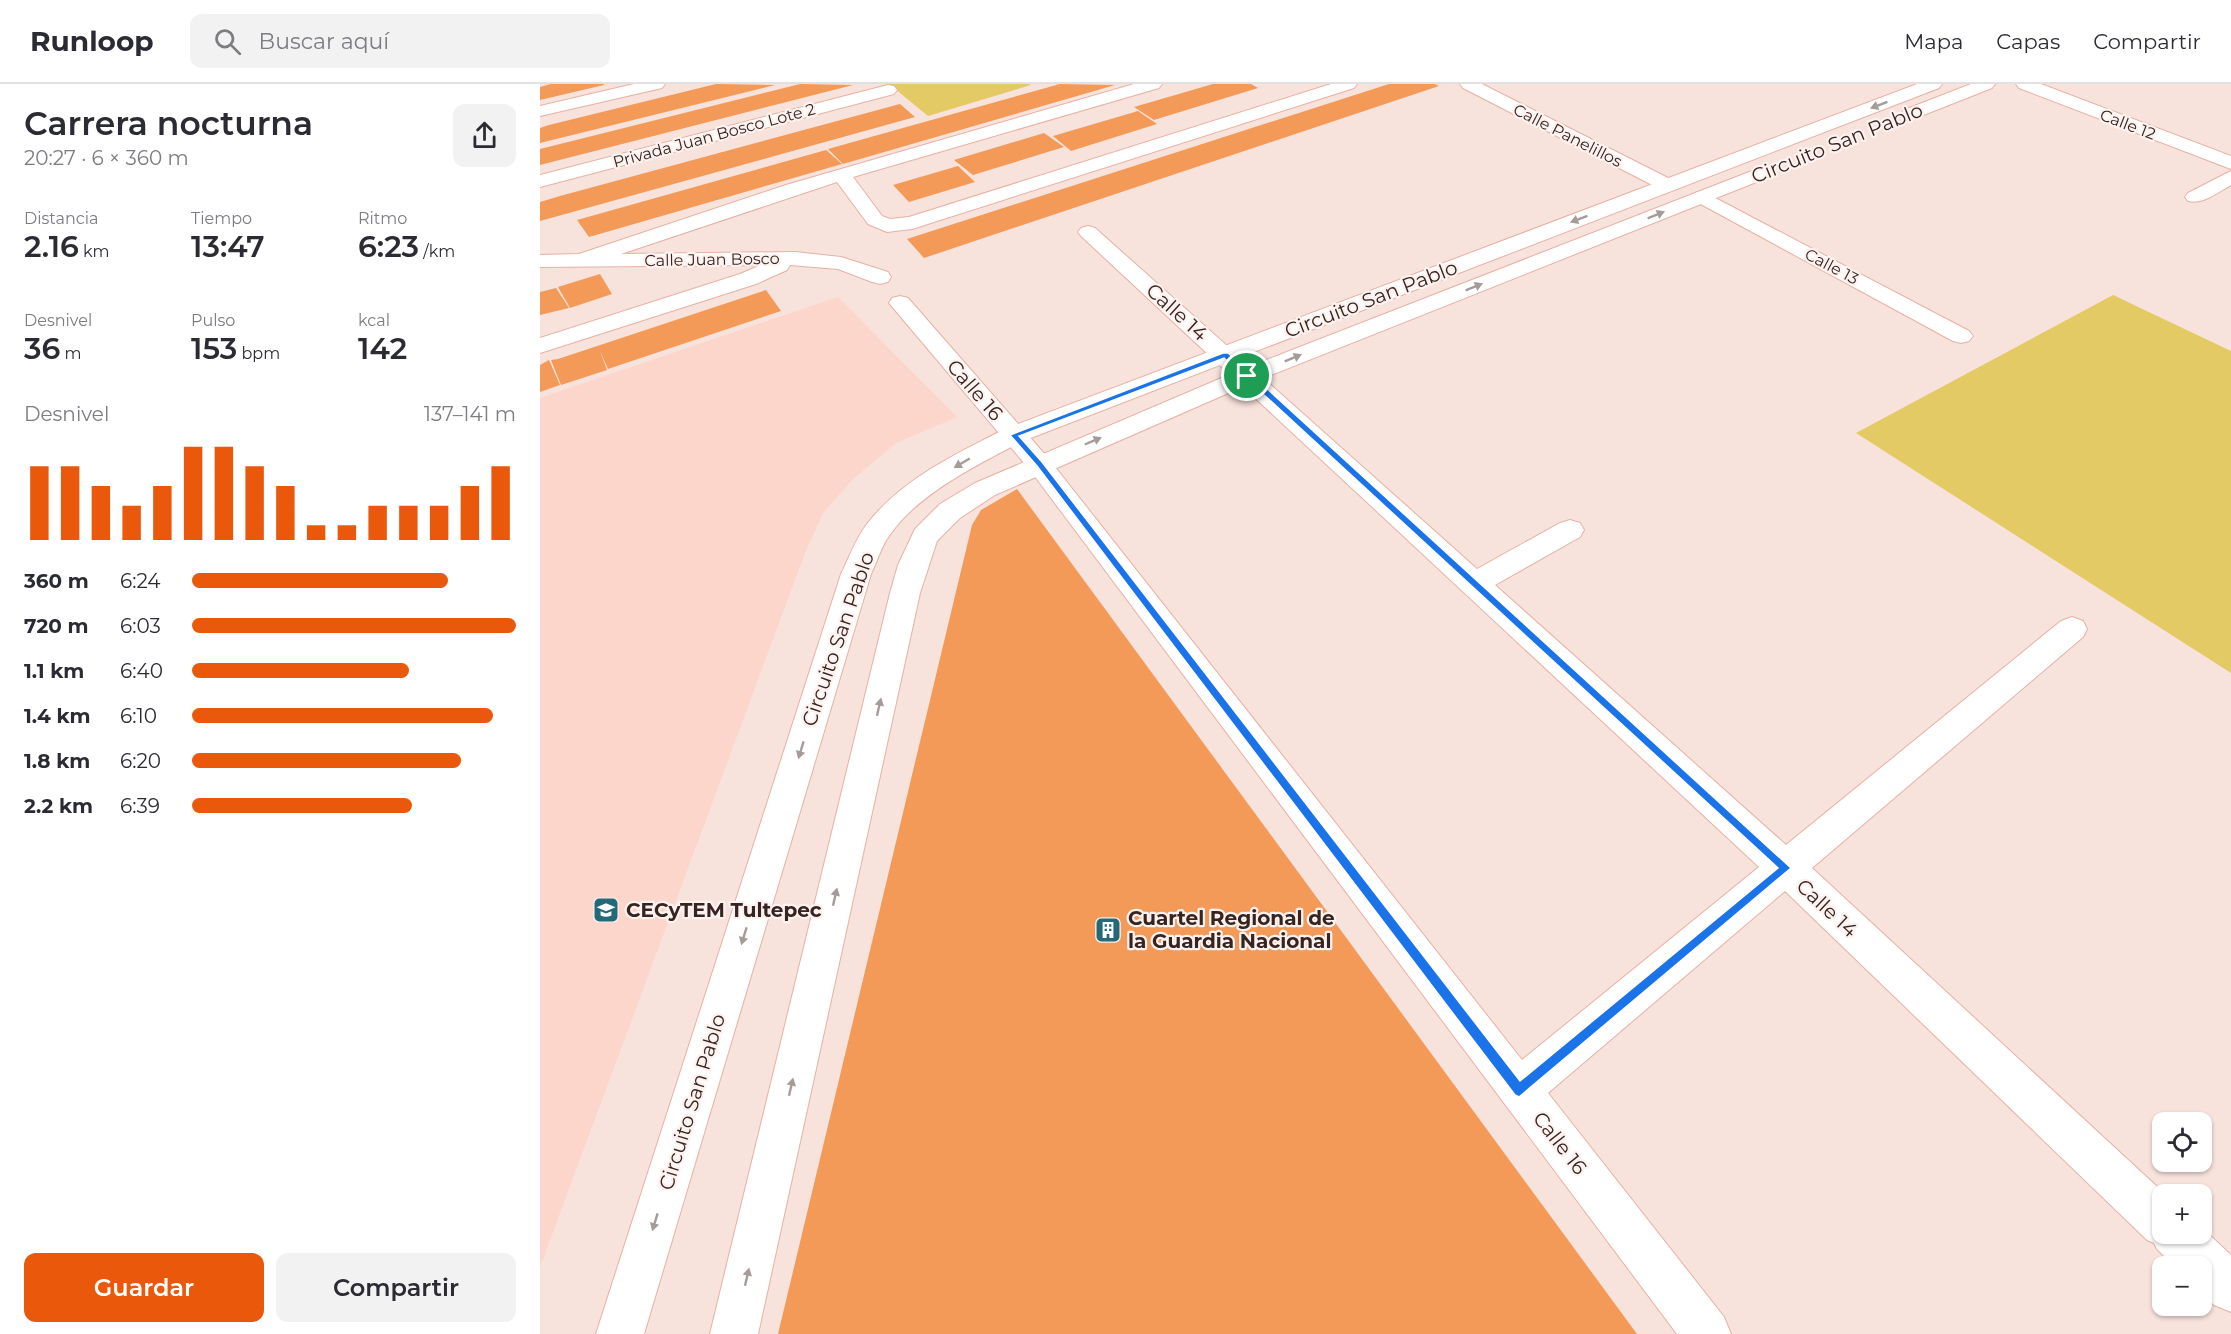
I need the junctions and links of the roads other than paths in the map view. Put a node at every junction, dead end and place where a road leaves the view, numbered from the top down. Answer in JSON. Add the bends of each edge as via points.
{"nodes":[{"id":1,"x":656,"y":84,"type":"edge"},
{"id":2,"x":1153,"y":84,"type":"edge"},
{"id":3,"x":1280,"y":84,"type":"edge"},
{"id":4,"x":1347,"y":84,"type":"edge"},
{"id":5,"x":1469,"y":84,"type":"edge"},
{"id":6,"x":1934,"y":84,"type":"edge"},
{"id":7,"x":1986,"y":84,"type":"edge"},
{"id":8,"x":2025,"y":84,"type":"edge"},
{"id":9,"x":888,"y":90,"type":"dead end"},
{"id":10,"x":1305,"y":99,"type":"junction"},
{"id":11,"x":540,"y":111,"type":"edge"},
{"id":12,"x":1866,"y":132,"type":"dead end"},
{"id":13,"x":2231,"y":163,"type":"edge"},
{"id":14,"x":1779,"y":166,"type":"dead end"},
{"id":15,"x":841,"y":175,"type":"junction"},
{"id":16,"x":2231,"y":177,"type":"edge"},
{"id":17,"x":540,"y":181,"type":"edge"},
{"id":18,"x":1667,"y":185,"type":"junction"},
{"id":19,"x":1702,"y":197,"type":"junction"},
{"id":20,"x":2195,"y":197,"type":"dead end"},
{"id":21,"x":1088,"y":232,"type":"dead end"},
{"id":22,"x":795,"y":258,"type":"junction"},
{"id":23,"x":540,"y":261,"type":"edge"},
{"id":24,"x":580,"y":261,"type":"junction"},
{"id":25,"x":890,"y":290,"type":"joint"},
{"id":26,"x":1961,"y":336,"type":"dead end"},
{"id":27,"x":540,"y":346,"type":"edge"},
{"id":28,"x":1236,"y":365,"type":"junction"},
{"id":29,"x":1014,"y":435,"type":"junction"},
{"id":30,"x":1039,"y":464,"type":"junction"},
{"id":31,"x":1570,"y":530,"type":"dead end"},
{"id":32,"x":1475,"y":583,"type":"junction"},
{"id":33,"x":2072,"y":629,"type":"dead end"},
{"id":34,"x":1786,"y":868,"type":"junction"},
{"id":35,"x":1519,"y":1090,"type":"junction"},
{"id":36,"x":2152,"y":1214,"type":"edge"},
{"id":37,"x":2185,"y":1244,"type":"edge"},
{"id":38,"x":2231,"y":1288,"type":"edge"},
{"id":39,"x":620,"y":1334,"type":"edge"},
{"id":40,"x":734,"y":1334,"type":"edge"},
{"id":41,"x":1707,"y":1334,"type":"edge"}],
"edges":[{"from":1,"to":11,"type":"street"},
{"from":2,"to":15,"type":"street"},
{"from":3,"to":10,"type":"street"},
{"from":4,"to":10,"type":"street"},
{"from":5,"to":18,"type":"street","name":"Calle Panelillos"},
{"from":6,"to":18,"type":"street","name":"Circuito San Pablo","one_way":true},
{"from":7,"to":12,"type":"street","name":"Circuito San Pablo"},
{"from":8,"to":13,"type":"street","name":"Calle 12"},
{"from":9,"to":17,"type":"street","name":"Privada Juan Bosco Lote 2"},
{"from":10,"to":15,"type":"street","via":[[912,223],[887,226],[875,219]]},
{"from":14,"to":19,"type":"street","name":"Circuito San Pablo"},
{"from":15,"to":24,"type":"street"},
{"from":16,"to":20,"type":"street"},
{"from":18,"to":28,"type":"street","name":"Circuito San Pablo","one_way":true},
{"from":19,"to":26,"type":"street","name":"Calle 13"},
{"from":28,"to":19,"type":"street","name":"Circuito San Pablo","one_way":true},
{"from":21,"to":28,"type":"street","name":"Calle 14"},
{"from":22,"to":24,"type":"street","name":"Calle Juan Bosco"},
{"from":22,"to":25,"type":"street","name":"Calle Juan Bosco","via":[[841,263]]},
{"from":22,"to":27,"type":"street","via":[[748,279]]},
{"from":23,"to":24,"type":"street","name":"Calle Juan Bosco"},
{"from":25,"to":29,"type":"street","name":"Calle 16"},
{"from":28,"to":29,"type":"street","name":"Circuito San Pablo"},
{"from":30,"to":28,"type":"street","name":"Circuito San Pablo","one_way":true},
{"from":28,"to":32,"type":"street","name":"Calle 14"},
{"from":29,"to":30,"type":"street","name":"Calle 16"},
{"from":29,"to":39,"type":"street","name":"Circuito San Pablo","one_way":true,"via":[[914,493],[877,531],[856,574]]},
{"from":30,"to":35,"type":"street","name":"Calle 16"},
{"from":40,"to":30,"type":"street","name":"Circuito San Pablo","one_way":true,"via":[[913,565],[925,536],[950,511],[985,489]]},
{"from":31,"to":32,"type":"street"},
{"from":32,"to":34,"type":"street","name":"Calle 14"},
{"from":33,"to":34,"type":"street"},
{"from":34,"to":35,"type":"street"},
{"from":34,"to":36,"type":"street","name":"Calle 14"},
{"from":35,"to":41,"type":"street","name":"Calle 16"},
{"from":37,"to":38,"type":"street"}]}
